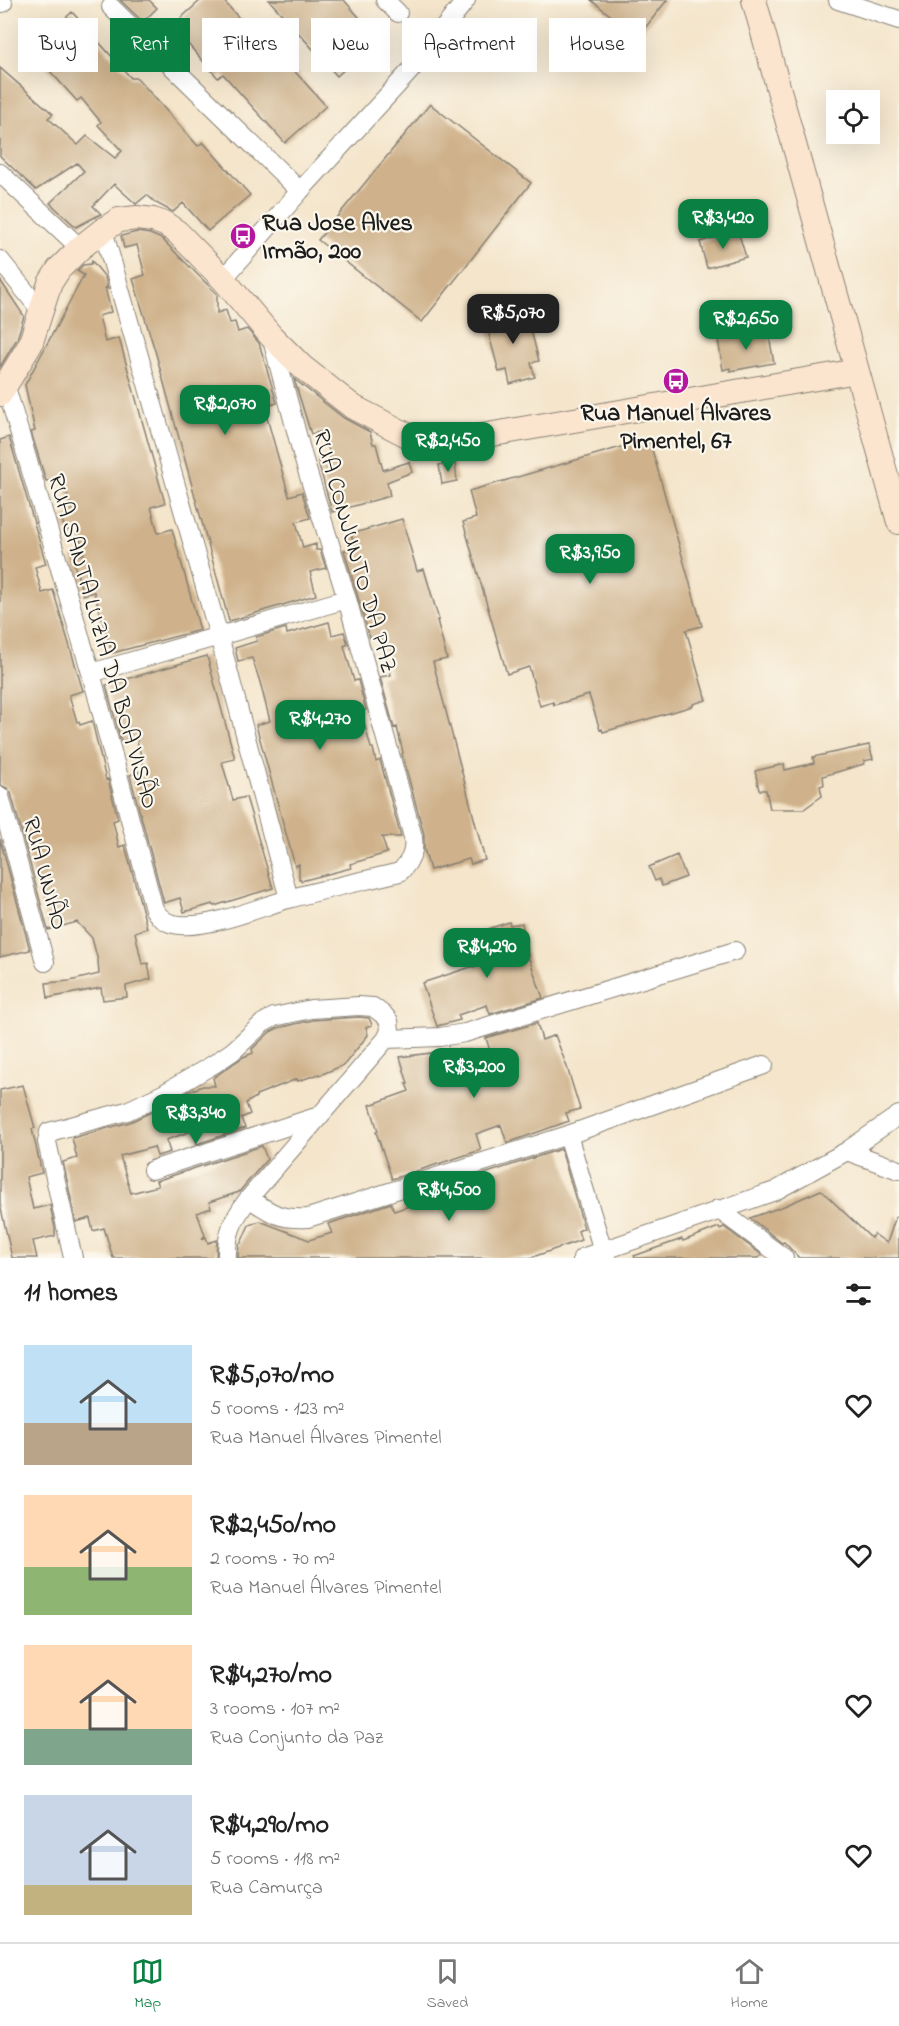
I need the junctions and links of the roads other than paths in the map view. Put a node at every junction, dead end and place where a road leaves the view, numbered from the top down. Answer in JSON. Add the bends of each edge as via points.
{"nodes":[{"id":1,"x":466,"y":0,"type":"edge"},
{"id":2,"x":754,"y":0,"type":"edge"},
{"id":3,"x":838,"y":0,"type":"edge"},
{"id":4,"x":111,"y":7,"type":"dead end"},
{"id":5,"x":899,"y":20,"type":"edge"},
{"id":6,"x":0,"y":173,"type":"edge"},
{"id":7,"x":300,"y":190,"type":"junction"},
{"id":8,"x":103,"y":230,"type":"junction"},
{"id":9,"x":80,"y":248,"type":"junction"},
{"id":10,"x":0,"y":260,"type":"edge"},
{"id":11,"x":223,"y":279,"type":"junction"},
{"id":12,"x":42,"y":312,"type":"junction"},
{"id":13,"x":271,"y":336,"type":"junction"},
{"id":14,"x":857,"y":371,"type":"junction"},
{"id":15,"x":3,"y":390,"type":"edge"},
{"id":16,"x":899,"y":522,"type":"edge"},
{"id":17,"x":346,"y":599,"type":"junction"},
{"id":18,"x":219,"y":636,"type":"junction"},
{"id":19,"x":91,"y":673,"type":"junction"},
{"id":20,"x":0,"y":796,"type":"edge"},
{"id":21,"x":289,"y":899,"type":"junction"},
{"id":22,"x":154,"y":909,"type":"joint"},
{"id":23,"x":735,"y":951,"type":"dead end"},
{"id":24,"x":45,"y":962,"type":"dead end"},
{"id":25,"x":388,"y":1035,"type":"junction"},
{"id":26,"x":764,"y":1065,"type":"dead end"},
{"id":27,"x":899,"y":1115,"type":"edge"},
{"id":28,"x":320,"y":1116,"type":"junction"},
{"id":29,"x":568,"y":1135,"type":"junction"},
{"id":30,"x":847,"y":1151,"type":"junction"},
{"id":31,"x":152,"y":1170,"type":"dead end"},
{"id":32,"x":899,"y":1170,"type":"edge"},
{"id":33,"x":249,"y":1198,"type":"junction"},
{"id":34,"x":718,"y":1209,"type":"junction"},
{"id":35,"x":605,"y":1254,"type":"edge"},
{"id":36,"x":73,"y":1258,"type":"edge"},
{"id":37,"x":227,"y":1258,"type":"edge"},
{"id":38,"x":582,"y":1258,"type":"edge"},
{"id":39,"x":784,"y":1258,"type":"edge"}],
"edges":[{"from":1,"to":7,"type":"street","via":[[410,71]]},
{"from":2,"to":14,"type":"street"},
{"from":3,"to":5,"type":"street"},
{"from":4,"to":7,"type":"street"},
{"from":6,"to":9,"type":"street"},
{"from":7,"to":11,"type":"street"},
{"from":8,"to":9,"type":"street"},
{"from":8,"to":11,"type":"street","via":[[119,220],[137,218],[165,224]]},
{"from":8,"to":18,"type":"street"},
{"from":9,"to":12,"type":"street","via":[[54,276]]},
{"from":10,"to":12,"type":"street"},
{"from":11,"to":13,"type":"street"},
{"from":12,"to":15,"type":"street","via":[[30,345]]},
{"from":13,"to":14,"type":"street","via":[[302,367],[353,407],[409,436],[435,440],[482,436]]},
{"from":13,"to":17,"type":"street","name":"RUA CONJUNTO DA PAZ"},
{"from":14,"to":16,"type":"street"},
{"from":15,"to":19,"type":"street","name":"RUA SANTA LUZIA DA BOA VISÃO"},
{"from":17,"to":18,"type":"street"},
{"from":17,"to":21,"type":"street","name":"RUA CONJUNTO DA PAZ","via":[[414,848],[400,872]]},
{"from":18,"to":19,"type":"street"},
{"from":18,"to":21,"type":"street"},
{"from":19,"to":22,"type":"street","name":"RUA SANTA LUZIA DA BOA VISÃO"},
{"from":20,"to":24,"type":"street","name":"RUA UNIÃO"},
{"from":21,"to":22,"type":"street","name":"RUA CONJUNTO DA PAZ","via":[[205,924],[182,926],[167,923]]},
{"from":23,"to":25,"type":"street","via":[[465,1033],[440,1037]]},
{"from":25,"to":28,"type":"street"},
{"from":25,"to":36,"type":"street","via":[[389,1021],[373,1007],[311,1009],[274,1017],[191,1079],[127,1111],[49,1132],[47,1142]]},
{"from":26,"to":29,"type":"street"},
{"from":27,"to":30,"type":"street"},
{"from":28,"to":31,"type":"street"},
{"from":28,"to":33,"type":"street"},
{"from":29,"to":33,"type":"street","via":[[308,1218],[279,1216]]},
{"from":29,"to":35,"type":"street"},
{"from":30,"to":32,"type":"street"},
{"from":30,"to":34,"type":"street","via":[[775,1191]]},
{"from":33,"to":37,"type":"street","via":[[228,1233]]},
{"from":34,"to":35,"type":"street"},
{"from":34,"to":39,"type":"street"},
{"from":35,"to":38,"type":"street"}]}
